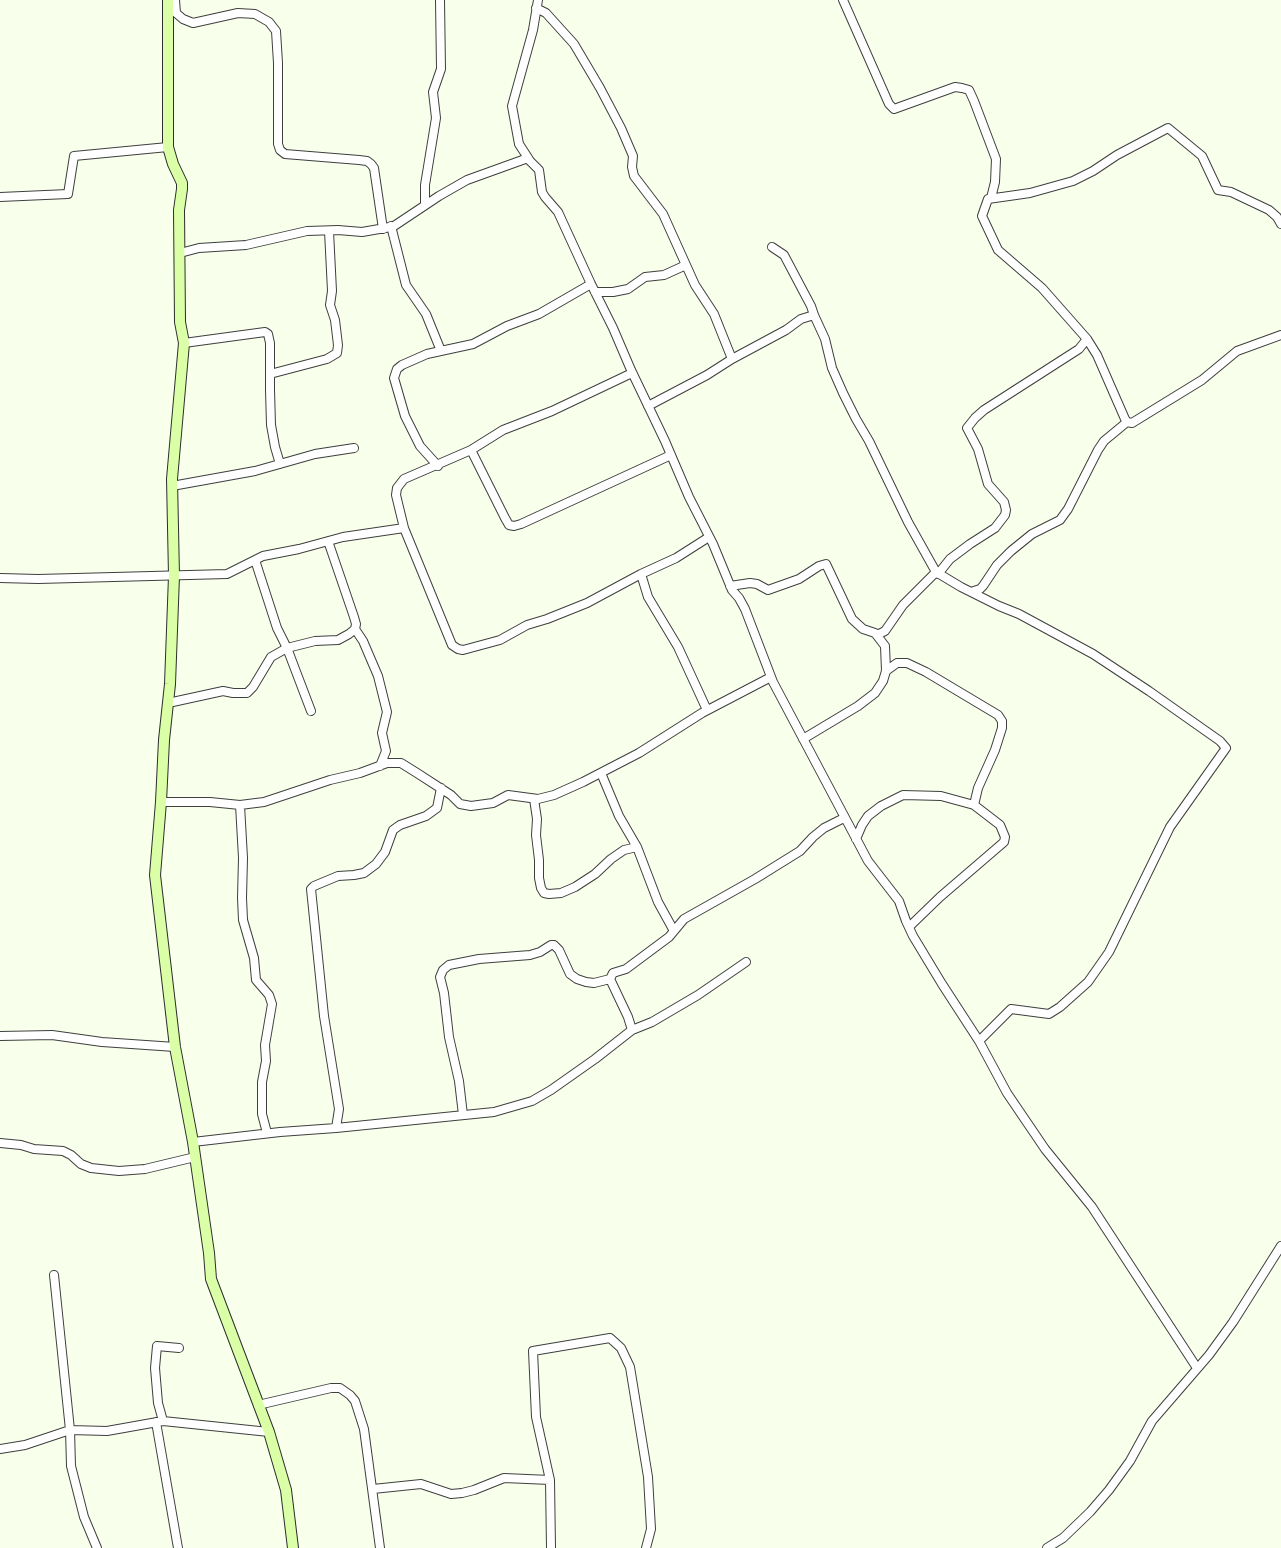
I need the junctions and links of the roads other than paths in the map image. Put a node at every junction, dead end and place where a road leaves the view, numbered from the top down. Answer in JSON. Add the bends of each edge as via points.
{"nodes":[{"id":1,"x":168,"y":0,"type":"edge"},
{"id":2,"x":176,"y":0,"type":"edge"},
{"id":3,"x":440,"y":0,"type":"edge"},
{"id":4,"x":843,"y":0,"type":"edge"},
{"id":5,"x":537,"y":4,"type":"edge"},
{"id":6,"x":168,"y":147,"type":"junction"},
{"id":7,"x":528,"y":158,"type":"junction"},
{"id":8,"x":0,"y":197,"type":"edge"},
{"id":9,"x":991,"y":198,"type":"junction"},
{"id":10,"x":425,"y":205,"type":"junction"},
{"id":11,"x":1281,"y":224,"type":"edge"},
{"id":12,"x":387,"y":228,"type":"junction"},
{"id":13,"x":329,"y":230,"type":"junction"},
{"id":14,"x":772,"y":247,"type":"dead end"},
{"id":15,"x":180,"y":254,"type":"junction"},
{"id":16,"x":686,"y":265,"type":"junction"},
{"id":17,"x":591,"y":284,"type":"junction"},
{"id":18,"x":595,"y":292,"type":"junction"},
{"id":19,"x":814,"y":315,"type":"junction"},
{"id":20,"x":1281,"y":335,"type":"edge"},
{"id":21,"x":1087,"y":339,"type":"junction"},
{"id":22,"x":184,"y":343,"type":"junction"},
{"id":23,"x":441,"y":351,"type":"junction"},
{"id":24,"x":732,"y":359,"type":"junction"},
{"id":25,"x":632,"y":373,"type":"junction"},
{"id":26,"x":270,"y":374,"type":"junction"},
{"id":27,"x":648,"y":406,"type":"junction"},
{"id":28,"x":1127,"y":422,"type":"junction"},
{"id":29,"x":354,"y":448,"type":"dead end"},
{"id":30,"x":471,"y":450,"type":"junction"},
{"id":31,"x":671,"y":456,"type":"junction"},
{"id":32,"x":280,"y":464,"type":"junction"},
{"id":33,"x":438,"y":466,"type":"junction"},
{"id":34,"x":172,"y":486,"type":"junction"},
{"id":35,"x":404,"y":528,"type":"junction"},
{"id":36,"x":710,"y":538,"type":"junction"},
{"id":37,"x":328,"y":541,"type":"junction"},
{"id":38,"x":255,"y":560,"type":"junction"},
{"id":39,"x":937,"y":573,"type":"junction"},
{"id":40,"x":641,"y":574,"type":"junction"},
{"id":41,"x":174,"y":576,"type":"junction"},
{"id":42,"x":0,"y":578,"type":"edge"},
{"id":43,"x":730,"y":586,"type":"junction"},
{"id":44,"x":971,"y":592,"type":"junction"},
{"id":45,"x":355,"y":629,"type":"junction"},
{"id":46,"x":877,"y":635,"type":"junction"},
{"id":47,"x":288,"y":648,"type":"junction"},
{"id":48,"x":886,"y":671,"type":"junction"},
{"id":49,"x":771,"y":677,"type":"junction"},
{"id":50,"x":168,"y":703,"type":"junction"},
{"id":51,"x":707,"y":710,"type":"junction"},
{"id":52,"x":311,"y":711,"type":"dead end"},
{"id":53,"x":803,"y":739,"type":"junction"},
{"id":54,"x":380,"y":766,"type":"junction"},
{"id":55,"x":601,"y":773,"type":"junction"},
{"id":56,"x":442,"y":788,"type":"junction"},
{"id":57,"x":534,"y":799,"type":"junction"},
{"id":58,"x":161,"y":802,"type":"junction"},
{"id":59,"x":240,"y":805,"type":"junction"},
{"id":60,"x":974,"y":805,"type":"junction"},
{"id":61,"x":844,"y":818,"type":"junction"},
{"id":62,"x":856,"y":839,"type":"junction"},
{"id":63,"x":637,"y":847,"type":"junction"},
{"id":64,"x":909,"y":927,"type":"junction"},
{"id":65,"x":674,"y":931,"type":"junction"},
{"id":66,"x":746,"y":962,"type":"dead end"},
{"id":67,"x":610,"y":979,"type":"junction"},
{"id":68,"x":632,"y":1030,"type":"junction"},
{"id":69,"x":0,"y":1036,"type":"edge"},
{"id":70,"x":980,"y":1041,"type":"junction"},
{"id":71,"x":175,"y":1047,"type":"junction"},
{"id":72,"x":463,"y":1115,"type":"junction"},
{"id":73,"x":336,"y":1128,"type":"junction"},
{"id":74,"x":267,"y":1133,"type":"junction"},
{"id":75,"x":193,"y":1142,"type":"junction"},
{"id":76,"x":0,"y":1143,"type":"edge"},
{"id":77,"x":195,"y":1157,"type":"junction"},
{"id":78,"x":1281,"y":1246,"type":"edge"},
{"id":79,"x":54,"y":1275,"type":"dead end"},
{"id":80,"x":178,"y":1348,"type":"dead end"},
{"id":81,"x":1198,"y":1368,"type":"junction"},
{"id":82,"x":258,"y":1405,"type":"junction"},
{"id":83,"x":159,"y":1422,"type":"junction"},
{"id":84,"x":70,"y":1430,"type":"junction"},
{"id":85,"x":269,"y":1432,"type":"junction"},
{"id":86,"x":0,"y":1449,"type":"edge"},
{"id":87,"x":550,"y":1480,"type":"junction"},
{"id":88,"x":373,"y":1489,"type":"junction"},
{"id":89,"x":97,"y":1548,"type":"edge"},
{"id":90,"x":178,"y":1548,"type":"edge"},
{"id":91,"x":293,"y":1548,"type":"edge"},
{"id":92,"x":380,"y":1548,"type":"edge"},
{"id":93,"x":551,"y":1548,"type":"edge"},
{"id":94,"x":646,"y":1548,"type":"edge"},
{"id":95,"x":1046,"y":1548,"type":"edge"}],
"edges":[{"from":1,"to":6,"type":"street"},
{"from":2,"to":12,"type":"street","via":[[176,13],[193,23],[238,13],[255,14],[269,22],[276,31],[280,150],[285,154],[359,160],[371,164]]},
{"from":3,"to":10,"type":"street","via":[[441,69],[433,92],[436,118]]},
{"from":4,"to":9,"type":"street","via":[[894,109],[955,87],[969,90],[996,160]]},
{"from":5,"to":7,"type":"street","via":[[512,106],[519,144]]},
{"from":5,"to":16,"type":"street","via":[[574,44],[600,88],[633,156],[634,176],[663,214]]},
{"from":6,"to":8,"type":"street","via":[[74,156],[68,194]]},
{"from":6,"to":15,"type":"street","via":[[182,183]]},
{"from":7,"to":10,"type":"street","via":[[467,180]]},
{"from":7,"to":17,"type":"street","via":[[539,170],[542,192],[558,212]]},
{"from":9,"to":11,"type":"street","via":[[1030,193],[1073,182],[1168,128],[1202,156],[1218,190],[1231,192],[1268,210]]},
{"from":9,"to":21,"type":"street","via":[[982,216],[998,250],[1042,288]]},
{"from":10,"to":12,"type":"street"},
{"from":12,"to":13,"type":"street","via":[[362,232]]},
{"from":12,"to":23,"type":"street","via":[[406,284],[426,314]]},
{"from":13,"to":15,"type":"street","via":[[307,231],[246,245],[199,248]]},
{"from":13,"to":26,"type":"street","via":[[330,305],[335,320],[337,353],[327,359]]},
{"from":14,"to":19,"type":"street","via":[[784,255]]},
{"from":15,"to":22,"type":"street","via":[[180,322]]},
{"from":16,"to":18,"type":"street","via":[[664,275],[646,277],[628,289]]},
{"from":16,"to":24,"type":"street","via":[[700,295],[714,314]]},
{"from":17,"to":18,"type":"street"},
{"from":17,"to":23,"type":"street","via":[[539,314],[472,344]]},
{"from":18,"to":25,"type":"street"},
{"from":19,"to":24,"type":"street","via":[[801,319]]},
{"from":19,"to":39,"type":"street","via":[[843,393]]},
{"from":20,"to":28,"type":"street","via":[[1237,351],[1202,380],[1137,421]]},
{"from":21,"to":28,"type":"street"},
{"from":21,"to":39,"type":"street","via":[[1078,349],[984,410],[967,428],[978,449],[988,484],[1004,502],[1005,515],[995,528],[950,559]]},
{"from":22,"to":26,"type":"street","via":[[265,332],[270,343]]},
{"from":22,"to":34,"type":"street"},
{"from":23,"to":33,"type":"street","via":[[402,365],[394,378],[405,416],[420,446]]},
{"from":24,"to":27,"type":"street"},
{"from":25,"to":27,"type":"street"},
{"from":25,"to":30,"type":"street","via":[[503,430]]},
{"from":26,"to":32,"type":"street","via":[[271,426]]},
{"from":27,"to":31,"type":"street"},
{"from":28,"to":44,"type":"street","via":[[1101,445],[1060,520],[1032,534],[997,565],[980,589]]},
{"from":29,"to":32,"type":"street"},
{"from":30,"to":31,"type":"street","via":[[505,518],[514,526]]},
{"from":30,"to":33,"type":"street"},
{"from":31,"to":36,"type":"street"},
{"from":32,"to":34,"type":"street"},
{"from":33,"to":35,"type":"street","via":[[404,479],[397,488]]},
{"from":34,"to":41,"type":"street"},
{"from":35,"to":37,"type":"street"},
{"from":35,"to":40,"type":"street","via":[[452,645],[463,650],[500,640],[527,625],[587,603]]},
{"from":36,"to":40,"type":"street"},
{"from":36,"to":43,"type":"street"},
{"from":37,"to":38,"type":"street"},
{"from":37,"to":45,"type":"street"},
{"from":38,"to":41,"type":"street","via":[[227,574]]},
{"from":38,"to":47,"type":"street","via":[[277,628]]},
{"from":39,"to":44,"type":"street"},
{"from":39,"to":46,"type":"street","via":[[903,606],[885,631]]},
{"from":40,"to":51,"type":"street","via":[[648,597],[678,646]]},
{"from":41,"to":42,"type":"street"},
{"from":41,"to":50,"type":"street"},
{"from":43,"to":46,"type":"street","via":[[750,583],[768,590],[799,579],[826,564],[852,619]]},
{"from":43,"to":49,"type":"street","via":[[745,609]]},
{"from":44,"to":70,"type":"street","via":[[1094,654],[1226,748],[1170,827],[1109,952],[1088,982],[1049,1014],[1011,1009]]},
{"from":45,"to":47,"type":"street","via":[[338,640],[314,641]]},
{"from":45,"to":54,"type":"street","via":[[378,676],[387,712],[382,733],[386,750]]},
{"from":46,"to":48,"type":"street","via":[[885,646]]},
{"from":47,"to":50,"type":"street","via":[[271,657],[247,693],[223,691]]},
{"from":47,"to":52,"type":"street"},
{"from":48,"to":53,"type":"street","via":[[875,693]]},
{"from":48,"to":60,"type":"street","via":[[897,663],[908,663],[998,715],[1002,721],[995,750]]},
{"from":49,"to":51,"type":"street"},
{"from":49,"to":53,"type":"street"},
{"from":50,"to":58,"type":"street"},
{"from":51,"to":55,"type":"street"},
{"from":53,"to":61,"type":"street"},
{"from":54,"to":56,"type":"street","via":[[400,764]]},
{"from":54,"to":59,"type":"street","via":[[264,802]]},
{"from":55,"to":57,"type":"street","via":[[554,795]]},
{"from":55,"to":63,"type":"street","via":[[619,816]]},
{"from":56,"to":57,"type":"street","via":[[460,804],[471,806],[494,803],[508,795]]},
{"from":56,"to":73,"type":"street","via":[[437,808],[393,830],[385,852],[376,864],[364,873],[338,876],[311,889],[324,1016],[339,1109]]},
{"from":57,"to":63,"type":"street","via":[[539,878],[544,893],[561,893],[595,874],[624,850]]},
{"from":58,"to":59,"type":"street"},
{"from":58,"to":71,"type":"street","via":[[155,875]]},
{"from":59,"to":74,"type":"street","via":[[243,920],[256,980],[270,995],[272,1004],[262,1082],[262,1114]]},
{"from":60,"to":62,"type":"street","via":[[941,796],[904,795],[868,816]]},
{"from":60,"to":64,"type":"street","via":[[1000,825],[1004,842]]},
{"from":61,"to":62,"type":"street"},
{"from":61,"to":65,"type":"street","via":[[824,828],[800,851],[684,919]]},
{"from":62,"to":64,"type":"street","via":[[868,861],[899,901]]},
{"from":63,"to":65,"type":"street","via":[[658,902]]},
{"from":64,"to":70,"type":"street"},
{"from":65,"to":67,"type":"street"},
{"from":66,"to":68,"type":"street","via":[[698,995]]},
{"from":67,"to":68,"type":"street"},
{"from":67,"to":72,"type":"street","via":[[594,983],[577,979],[570,974],[554,945],[530,955],[479,959],[449,965],[443,970],[440,977]]},
{"from":68,"to":72,"type":"street","via":[[532,1101],[494,1112]]},
{"from":69,"to":71,"type":"street","via":[[52,1036]]},
{"from":70,"to":81,"type":"street","via":[[1006,1093],[1045,1149],[1092,1207]]},
{"from":71,"to":75,"type":"street"},
{"from":72,"to":73,"type":"street"},
{"from":73,"to":74,"type":"street"},
{"from":74,"to":75,"type":"street"},
{"from":75,"to":77,"type":"street"},
{"from":76,"to":77,"type":"street","via":[[63,1151],[91,1168],[119,1171],[145,1169]]},
{"from":77,"to":82,"type":"street","via":[[211,1279]]},
{"from":78,"to":81,"type":"street","via":[[1233,1322]]},
{"from":79,"to":84,"type":"street"},
{"from":80,"to":83,"type":"street","via":[[157,1346],[155,1368]]},
{"from":81,"to":95,"type":"street","via":[[1152,1421],[1109,1490],[1063,1538]]},
{"from":82,"to":85,"type":"street"},
{"from":82,"to":88,"type":"street","via":[[331,1388],[345,1391],[355,1401],[364,1429]]},
{"from":83,"to":84,"type":"street","via":[[107,1431]]},
{"from":83,"to":85,"type":"street"},
{"from":83,"to":90,"type":"street"},
{"from":84,"to":86,"type":"street","via":[[25,1445]]},
{"from":84,"to":89,"type":"street","via":[[71,1466],[84,1517]]},
{"from":85,"to":91,"type":"street","via":[[286,1490]]},
{"from":87,"to":88,"type":"street","via":[[504,1478],[487,1486],[451,1494],[421,1484]]},
{"from":87,"to":93,"type":"street"},
{"from":87,"to":94,"type":"street","via":[[536,1417],[533,1351],[610,1338],[621,1348],[630,1367],[648,1477],[651,1529]]},
{"from":88,"to":92,"type":"street"}]}
